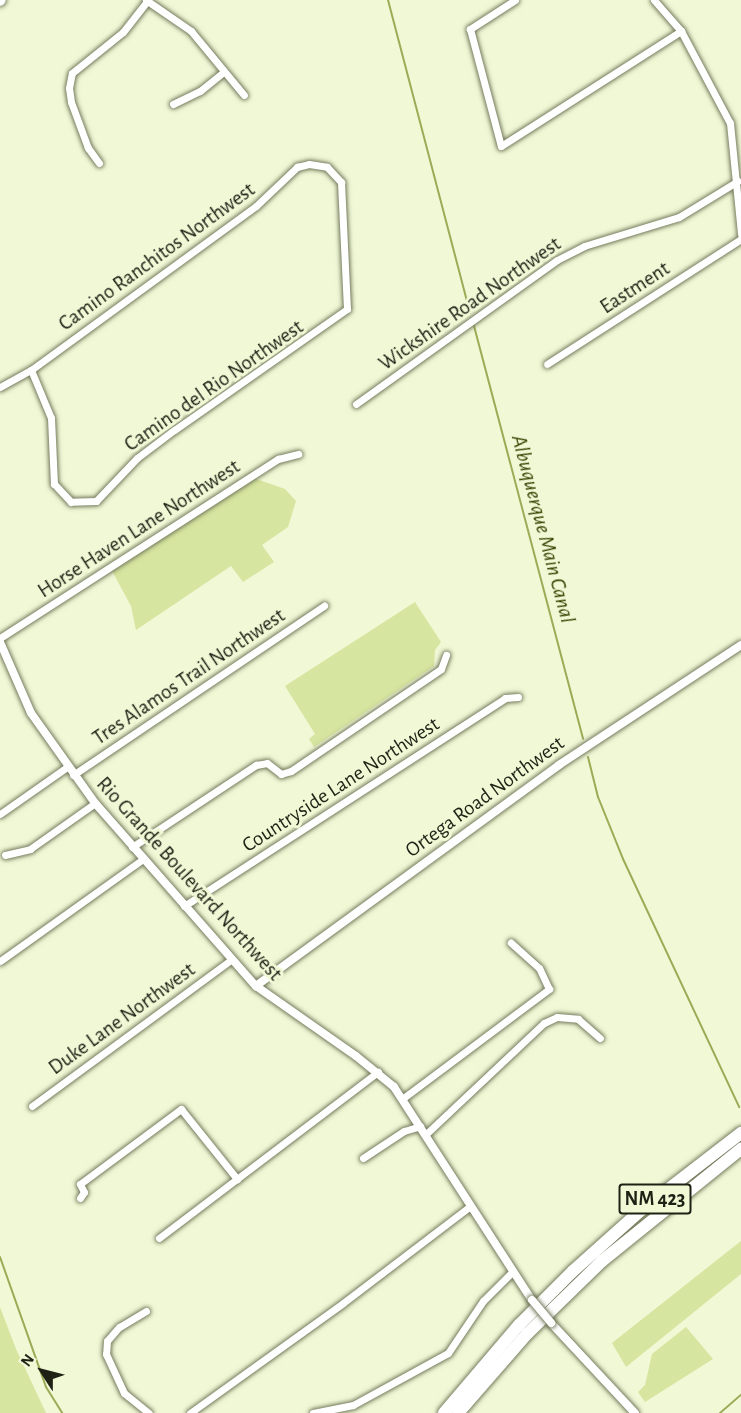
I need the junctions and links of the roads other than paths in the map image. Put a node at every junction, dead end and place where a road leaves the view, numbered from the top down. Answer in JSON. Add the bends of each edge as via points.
{"nodes":[{"id":1,"x":147,"y":0,"type":"edge"},
{"id":2,"x":514,"y":0,"type":"edge"},
{"id":3,"x":654,"y":0,"type":"edge"},
{"id":4,"x":681,"y":31,"type":"junction"},
{"id":5,"x":222,"y":73,"type":"junction"},
{"id":6,"x":244,"y":95,"type":"dead end"},
{"id":7,"x":173,"y":104,"type":"dead end"},
{"id":8,"x":99,"y":163,"type":"dead end"},
{"id":9,"x":738,"y":181,"type":"junction"},
{"id":10,"x":741,"y":234,"type":"edge"},
{"id":11,"x":741,"y":239,"type":"edge"},
{"id":12,"x":347,"y":309,"type":"joint"},
{"id":13,"x":548,"y":364,"type":"dead end"},
{"id":14,"x":32,"y":370,"type":"junction"},
{"id":15,"x":0,"y":387,"type":"edge"},
{"id":16,"x":356,"y":404,"type":"dead end"},
{"id":17,"x":298,"y":454,"type":"dead end"},
{"id":18,"x":324,"y":606,"type":"dead end"},
{"id":19,"x":0,"y":640,"type":"edge"},
{"id":20,"x":741,"y":645,"type":"edge"},
{"id":21,"x":446,"y":655,"type":"dead end"},
{"id":22,"x":518,"y":697,"type":"dead end"},
{"id":23,"x":70,"y":771,"type":"junction"},
{"id":24,"x":95,"y":803,"type":"junction"},
{"id":25,"x":0,"y":814,"type":"edge"},
{"id":26,"x":132,"y":847,"type":"junction"},
{"id":27,"x":5,"y":855,"type":"dead end"},
{"id":28,"x":143,"y":858,"type":"junction"},
{"id":29,"x":184,"y":906,"type":"junction"},
{"id":30,"x":511,"y":943,"type":"dead end"},
{"id":31,"x":231,"y":960,"type":"junction"},
{"id":32,"x":0,"y":961,"type":"edge"},
{"id":33,"x":255,"y":986,"type":"junction"},
{"id":34,"x":600,"y":1038,"type":"dead end"},
{"id":35,"x":378,"y":1072,"type":"junction"},
{"id":36,"x":402,"y":1099,"type":"junction"},
{"id":37,"x":32,"y":1106,"type":"dead end"},
{"id":38,"x":420,"y":1126,"type":"junction"},
{"id":39,"x":741,"y":1133,"type":"edge"},
{"id":40,"x":425,"y":1135,"type":"junction"},
{"id":41,"x":741,"y":1149,"type":"edge"},
{"id":42,"x":363,"y":1158,"type":"dead end"},
{"id":43,"x":237,"y":1179,"type":"junction"},
{"id":44,"x":80,"y":1198,"type":"dead end"},
{"id":45,"x":469,"y":1207,"type":"junction"},
{"id":46,"x":159,"y":1238,"type":"dead end"},
{"id":47,"x":511,"y":1273,"type":"junction"},
{"id":48,"x":146,"y":1311,"type":"dead end"},
{"id":49,"x":149,"y":1413,"type":"edge"},
{"id":50,"x":190,"y":1413,"type":"edge"},
{"id":51,"x":313,"y":1413,"type":"edge"},
{"id":52,"x":444,"y":1413,"type":"edge"},
{"id":53,"x":458,"y":1413,"type":"edge"},
{"id":54,"x":635,"y":1413,"type":"edge"}],
"edges":[{"from":1,"to":5,"type":"street","via":[[191,31]]},
{"from":1,"to":8,"type":"street","via":[[123,32],[72,73],[71,102],[88,148]]},
{"from":2,"to":4,"type":"street","via":[[470,29],[501,146]]},
{"from":3,"to":4,"type":"street"},
{"from":4,"to":9,"type":"street","via":[[730,123]]},
{"from":5,"to":6,"type":"street"},
{"from":5,"to":7,"type":"street","via":[[200,91]]},
{"from":9,"to":10,"type":"street"},
{"from":9,"to":16,"type":"street","name":"Wickshire Road Northwest","via":[[679,217],[584,246],[557,260]]},
{"from":11,"to":13,"type":"street","name":"Eastment"},
{"from":12,"to":14,"type":"street","name":"Camino del Rio Northwest","via":[[174,429],[137,459],[109,490],[86,504],[71,502],[54,484],[51,418]]},
{"from":12,"to":14,"type":"street","name":"Camino Ranchitos Northwest","via":[[344,192],[327,167],[309,164],[288,173],[256,206]]},
{"from":14,"to":15,"type":"street","name":"Camino Ranchitos Northwest"},
{"from":17,"to":19,"type":"street","name":"Horse Haven Lane Northwest","via":[[278,459]]},
{"from":18,"to":23,"type":"street","name":"Tres Alamos Trail Northwest"},
{"from":19,"to":23,"type":"street","name":"Rio Grande Boulevard Northwest","via":[[31,713]]},
{"from":20,"to":33,"type":"street","name":"Ortega Road Northwest","via":[[559,765]]},
{"from":21,"to":26,"type":"street","via":[[441,669],[291,771],[281,774],[267,763],[256,765]]},
{"from":22,"to":29,"type":"street","name":"Countryside Lane Northwest","via":[[505,698]]},
{"from":23,"to":24,"type":"street","name":"Rio Grande Boulevard Northwest"},
{"from":23,"to":25,"type":"street","name":"Tres Alamos Trail Northwest"},
{"from":24,"to":26,"type":"street","name":"Rio Grande Boulevard Northwest"},
{"from":24,"to":27,"type":"street","via":[[30,849]]},
{"from":26,"to":28,"type":"street","name":"Rio Grande Boulevard Northwest"},
{"from":28,"to":29,"type":"street","name":"Rio Grande Boulevard Northwest"},
{"from":28,"to":32,"type":"street"},
{"from":29,"to":31,"type":"street","name":"Rio Grande Boulevard Northwest"},
{"from":30,"to":36,"type":"street","via":[[539,968],[549,989]]},
{"from":31,"to":33,"type":"street","name":"Rio Grande Boulevard Northwest"},
{"from":31,"to":37,"type":"street","name":"Duke Lane Northwest"},
{"from":33,"to":35,"type":"street","name":"Rio Grande Boulevard Northwest"},
{"from":34,"to":40,"type":"street","via":[[578,1019],[556,1017],[544,1023]]},
{"from":35,"to":36,"type":"street","name":"Rio Grande Boulevard Northwest"},
{"from":35,"to":43,"type":"street"},
{"from":36,"to":38,"type":"street","name":"Rio Grande Boulevard Northwest"},
{"from":38,"to":40,"type":"street","name":"Rio Grande Boulevard Northwest"},
{"from":38,"to":42,"type":"street","via":[[404,1131]]},
{"from":39,"to":52,"type":"highway","number":"NM 423","via":[[640,1211],[573,1271],[519,1325]]},
{"from":40,"to":45,"type":"street","name":"Rio Grande Boulevard Northwest"},
{"from":41,"to":53,"type":"highway","number":"NM 423","via":[[602,1261],[527,1334]]},
{"from":43,"to":44,"type":"street","via":[[181,1108],[80,1184],[84,1192]]},
{"from":43,"to":46,"type":"street"},
{"from":45,"to":47,"type":"street","name":"Rio Grande Boulevard Northwest"},
{"from":45,"to":50,"type":"street","via":[[344,1304]]},
{"from":47,"to":51,"type":"street","via":[[483,1301],[448,1353],[353,1405]]},
{"from":47,"to":54,"type":"street","name":"Rio Grande Boulevard Northwest","bridge":true,"via":[[551,1323]]},
{"from":48,"to":49,"type":"street","via":[[119,1327],[107,1341],[106,1354],[124,1393]]}]}
